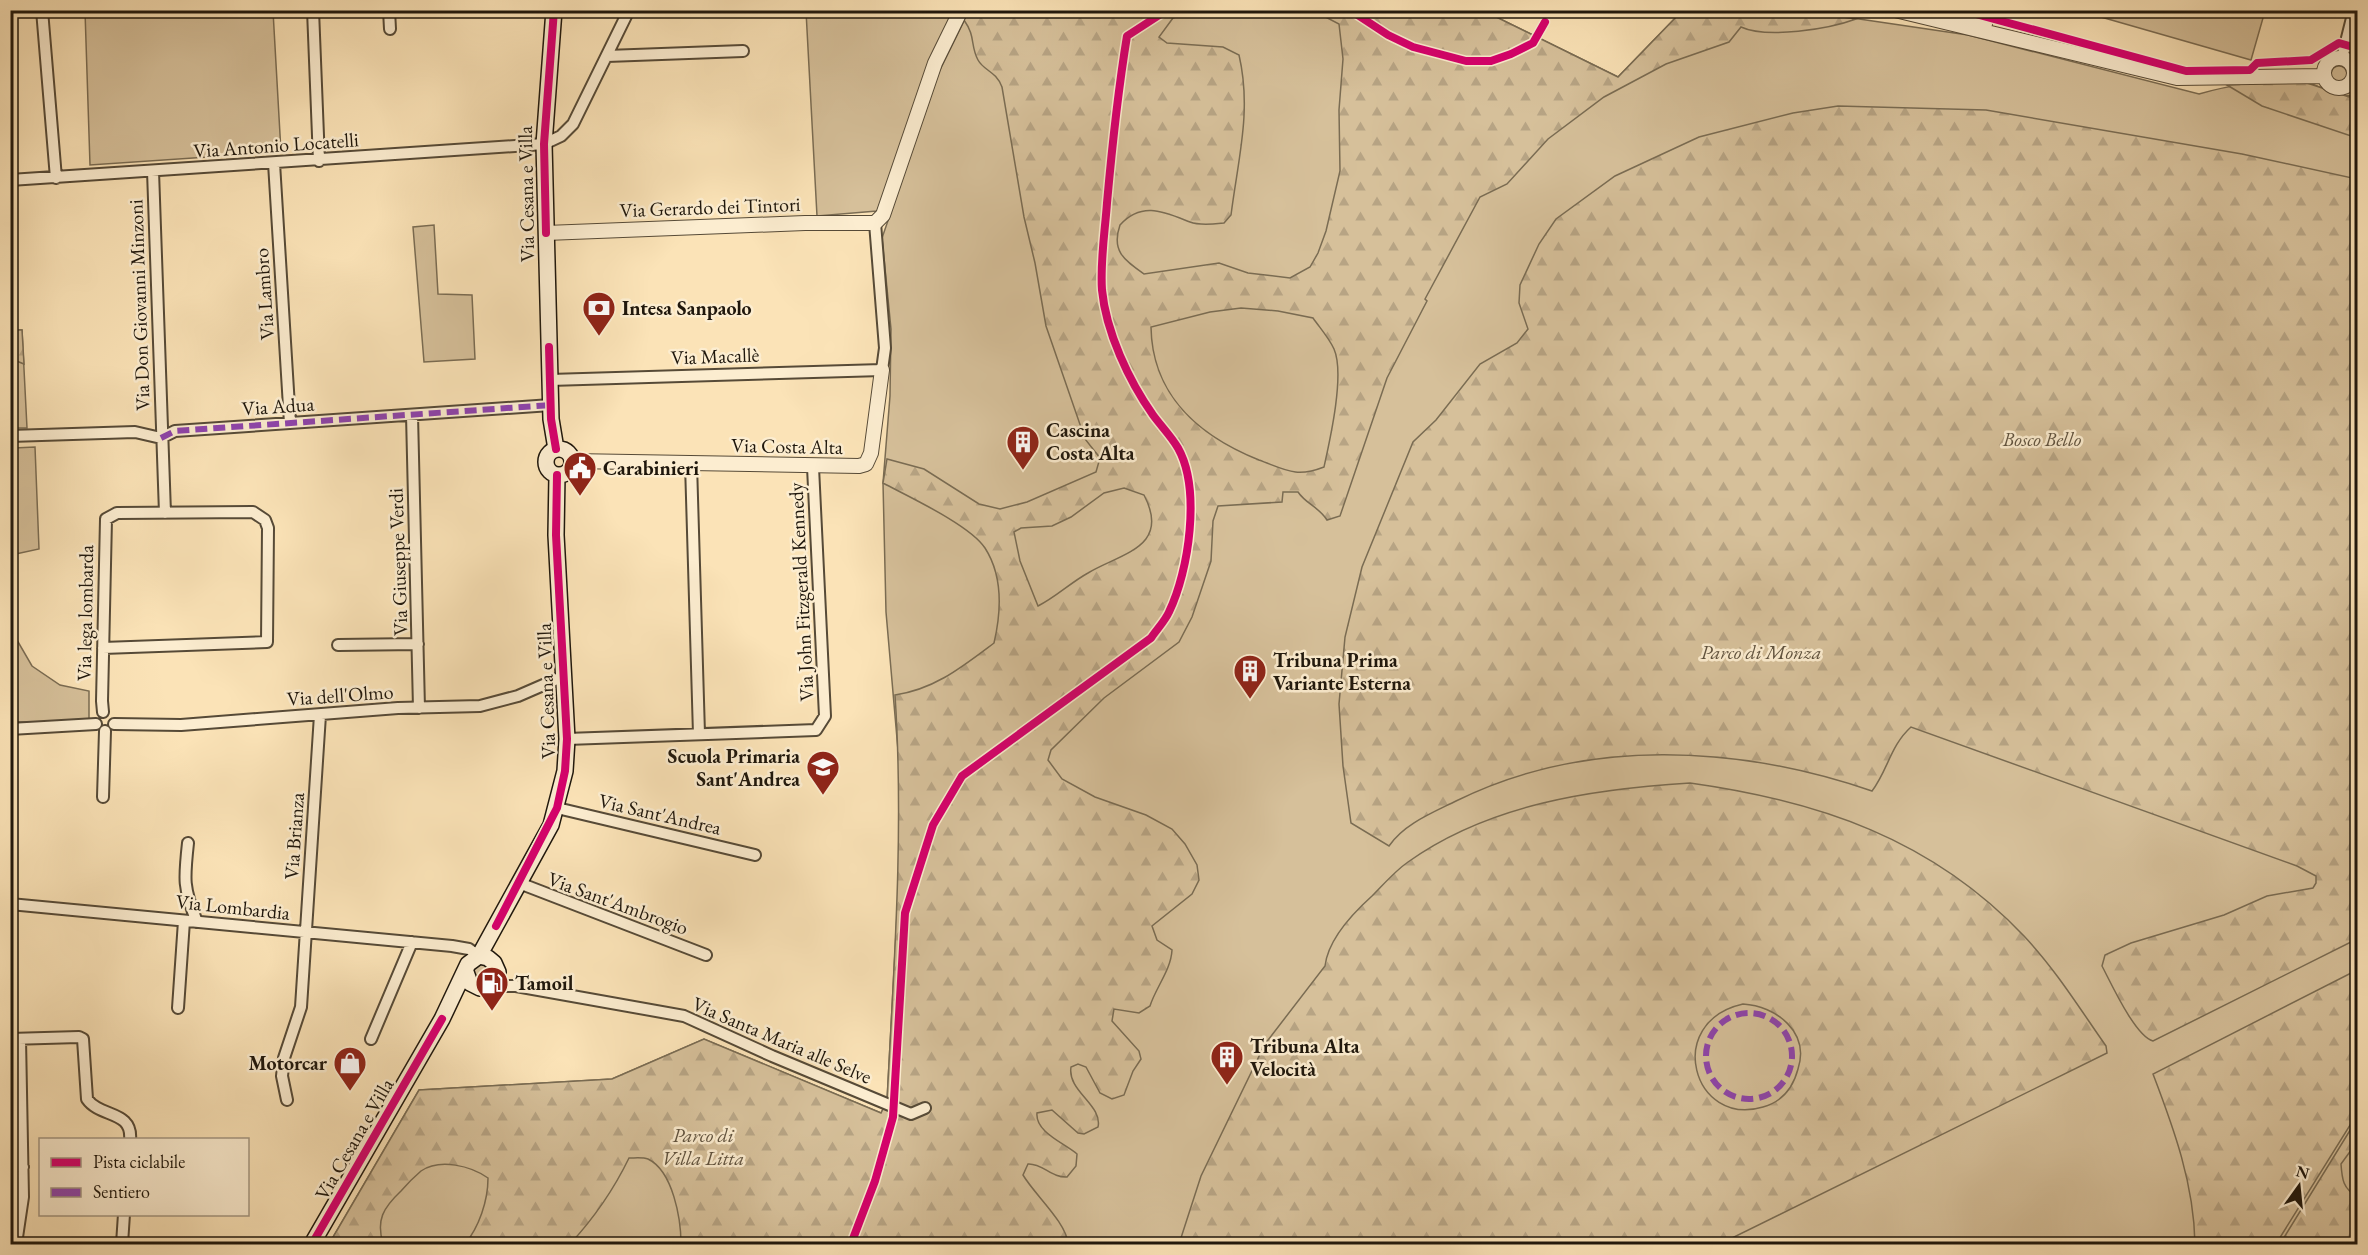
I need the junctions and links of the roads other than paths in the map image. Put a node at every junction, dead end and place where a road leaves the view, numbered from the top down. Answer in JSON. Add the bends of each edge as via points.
{"nodes":[{"id":1,"x":42,"y":10,"type":"edge"},
{"id":2,"x":313,"y":10,"type":"edge"},
{"id":3,"x":389,"y":10,"type":"edge"},
{"id":4,"x":554,"y":10,"type":"edge"},
{"id":5,"x":629,"y":10,"type":"edge"},
{"id":6,"x":961,"y":10,"type":"edge"},
{"id":7,"x":1895,"y":10,"type":"edge"},
{"id":8,"x":1941,"y":10,"type":"edge"},
{"id":9,"x":2354,"y":10,"type":"edge"},
{"id":10,"x":390,"y":29,"type":"dead end"},
{"id":11,"x":744,"y":51,"type":"dead end"},
{"id":12,"x":607,"y":56,"type":"junction"},
{"id":13,"x":2081,"y":56,"type":"junction"},
{"id":14,"x":2342,"y":58,"type":"junction"},
{"id":15,"x":2355,"y":68,"type":"edge"},
{"id":16,"x":2324,"y":76,"type":"junction"},
{"id":17,"x":544,"y":144,"type":"junction"},
{"id":18,"x":319,"y":161,"type":"junction"},
{"id":19,"x":274,"y":163,"type":"junction"},
{"id":20,"x":153,"y":171,"type":"junction"},
{"id":21,"x":56,"y":178,"type":"junction"},
{"id":22,"x":10,"y":180,"type":"edge"},
{"id":23,"x":875,"y":223,"type":"junction"},
{"id":24,"x":546,"y":233,"type":"junction"},
{"id":25,"x":882,"y":370,"type":"junction"},
{"id":26,"x":550,"y":381,"type":"junction"},
{"id":27,"x":551,"y":405,"type":"junction"},
{"id":28,"x":412,"y":415,"type":"junction"},
{"id":29,"x":290,"y":423,"type":"junction"},
{"id":30,"x":10,"y":436,"type":"edge"},
{"id":31,"x":161,"y":438,"type":"junction"},
{"id":32,"x":556,"y":449,"type":"junction"},
{"id":33,"x":572,"y":461,"type":"junction"},
{"id":34,"x":691,"y":464,"type":"junction"},
{"id":35,"x":813,"y":467,"type":"junction"},
{"id":36,"x":557,"y":475,"type":"junction"},
{"id":37,"x":165,"y":513,"type":"junction"},
{"id":38,"x":418,"y":644,"type":"junction"},
{"id":39,"x":338,"y":645,"type":"dead end"},
{"id":40,"x":103,"y":648,"type":"junction"},
{"id":41,"x":564,"y":675,"type":"junction"},
{"id":42,"x":419,"y":708,"type":"junction"},
{"id":43,"x":103,"y":712,"type":"junction"},
{"id":44,"x":320,"y":715,"type":"junction"},
{"id":45,"x":105,"y":727,"type":"junction"},
{"id":46,"x":10,"y":729,"type":"edge"},
{"id":47,"x":699,"y":734,"type":"junction"},
{"id":48,"x":567,"y":739,"type":"junction"},
{"id":49,"x":103,"y":797,"type":"dead end"},
{"id":50,"x":557,"y":808,"type":"junction"},
{"id":51,"x":188,"y":843,"type":"dead end"},
{"id":52,"x":755,"y":855,"type":"dead end"},
{"id":53,"x":519,"y":883,"type":"junction"},
{"id":54,"x":10,"y":904,"type":"edge"},
{"id":55,"x":184,"y":921,"type":"junction"},
{"id":56,"x":197,"y":922,"type":"junction"},
{"id":57,"x":306,"y":933,"type":"junction"},
{"id":58,"x":412,"y":942,"type":"junction"},
{"id":59,"x":706,"y":955,"type":"dead end"},
{"id":60,"x":482,"y":971,"type":"junction"},
{"id":61,"x":178,"y":1008,"type":"dead end"},
{"id":62,"x":15,"y":1039,"type":"edge"},
{"id":63,"x":370,"y":1039,"type":"dead end"},
{"id":64,"x":16,"y":1079,"type":"edge"},
{"id":65,"x":287,"y":1100,"type":"dead end"},
{"id":66,"x":925,"y":1108,"type":"dead end"},
{"id":67,"x":130,"y":1138,"type":"edge"},
{"id":68,"x":10,"y":1166,"type":"edge"},
{"id":69,"x":23,"y":1167,"type":"junction"},
{"id":70,"x":124,"y":1216,"type":"edge"},
{"id":71,"x":16,"y":1245,"type":"edge"},
{"id":72,"x":122,"y":1245,"type":"edge"},
{"id":73,"x":312,"y":1245,"type":"edge"}],
"edges":[{"from":1,"to":21,"type":"street"},
{"from":2,"to":18,"type":"street"},
{"from":3,"to":10,"type":"street"},
{"from":4,"to":17,"type":"main road","name":"Via Cesana e Villa"},
{"from":5,"to":12,"type":"street"},
{"from":6,"to":23,"type":"street","via":[[935,63],[883,215]]},
{"from":7,"to":13,"type":"street"},
{"from":8,"to":13,"type":"street"},
{"from":9,"to":14,"type":"street"},
{"from":11,"to":12,"type":"street"},
{"from":12,"to":17,"type":"street","via":[[573,124],[561,136]]},
{"from":13,"to":16,"type":"street","via":[[2176,78]]},
{"from":14,"to":15,"type":"street"},
{"from":14,"to":16,"type":"street","via":[[2329,61]]},
{"from":15,"to":16,"type":"street","via":[[2353,78],[2343,87],[2329,84]]},
{"from":17,"to":18,"type":"street","name":"Via Antonio Locatelli"},
{"from":17,"to":24,"type":"main road","name":"Via Cesana e Villa"},
{"from":18,"to":19,"type":"street","name":"Via Antonio Locatelli"},
{"from":19,"to":20,"type":"street","name":"Via Antonio Locatelli"},
{"from":19,"to":29,"type":"street","name":"Via Lambro"},
{"from":20,"to":21,"type":"street","name":"Via Antonio Locatelli"},
{"from":20,"to":31,"type":"street","name":"Via Don Giovanni Minzoni"},
{"from":21,"to":22,"type":"street","name":"Via Antonio Locatelli"},
{"from":23,"to":24,"type":"street","name":"Via Gerardo dei Tintori"},
{"from":23,"to":25,"type":"street","name":"Via Costa Alta","via":[[885,348]]},
{"from":24,"to":26,"type":"main road","name":"Via Cesana e Villa"},
{"from":25,"to":26,"type":"street","name":"Via Macallè"},
{"from":25,"to":35,"type":"street","name":"Via Costa Alta","via":[[871,453],[866,464]]},
{"from":26,"to":27,"type":"main road","name":"Via Cesana e Villa"},
{"from":27,"to":28,"type":"street","name":"Via Adua"},
{"from":27,"to":32,"type":"main road","name":"Via Cesana e Villa"},
{"from":28,"to":29,"type":"street","name":"Via Adua"},
{"from":28,"to":38,"type":"street","name":"Via Giuseppe Verdi"},
{"from":29,"to":31,"type":"street","name":"Via Adua","via":[[175,431]]},
{"from":30,"to":31,"type":"street","name":"Via Adua","via":[[135,432]]},
{"from":31,"to":37,"type":"street"},
{"from":32,"to":33,"type":"main road","via":[[565,450]]},
{"from":32,"to":36,"type":"main road","via":[[548,454],[546,462]]},
{"from":33,"to":34,"type":"street","name":"Via Costa Alta"},
{"from":33,"to":36,"type":"main road","via":[[566,473]]},
{"from":34,"to":35,"type":"street","name":"Via Costa Alta"},
{"from":34,"to":47,"type":"street"},
{"from":35,"to":47,"type":"street","name":"Via John Fitzgerald Kennedy","via":[[825,716],[816,730]]},
{"from":36,"to":41,"type":"main road","name":"Via Cesana e Villa","via":[[556,535]]},
{"from":37,"to":40,"type":"street","name":"Via lega lombarda","via":[[110,515],[104,527]]},
{"from":37,"to":40,"type":"street","via":[[253,512],[265,520],[267,642]]},
{"from":38,"to":39,"type":"street"},
{"from":38,"to":42,"type":"street","name":"Via Giuseppe Verdi"},
{"from":40,"to":43,"type":"street","name":"Via lega lombarda"},
{"from":41,"to":42,"type":"street","name":"Via dell'Olmo","via":[[499,702]]},
{"from":41,"to":48,"type":"main road","name":"Via Cesana e Villa"},
{"from":42,"to":44,"type":"street","name":"Via dell'Olmo"},
{"from":43,"to":45,"type":"street","via":[[98,716]]},
{"from":43,"to":45,"type":"street","via":[[112,715]]},
{"from":44,"to":45,"type":"street","name":"Via dell'Olmo"},
{"from":44,"to":57,"type":"street","name":"Via Brianza"},
{"from":45,"to":46,"type":"street","name":"Via dell'Olmo"},
{"from":45,"to":49,"type":"street"},
{"from":47,"to":48,"type":"street"},
{"from":48,"to":50,"type":"main road","name":"Via Cesana e Villa"},
{"from":50,"to":52,"type":"street","name":"Via Sant'Andrea"},
{"from":50,"to":53,"type":"main road","name":"Via Cesana e Villa"},
{"from":51,"to":56,"type":"street","via":[[184,881]]},
{"from":53,"to":59,"type":"street","name":"Via Sant'Ambrogio"},
{"from":53,"to":60,"type":"main road","name":"Via Cesana e Villa","via":[[496,926]]},
{"from":54,"to":55,"type":"street","name":"Via Lombardia"},
{"from":55,"to":56,"type":"street","name":"Via Lombardia"},
{"from":55,"to":61,"type":"street"},
{"from":56,"to":57,"type":"street","name":"Via Lombardia"},
{"from":57,"to":58,"type":"street","name":"Via Lombardia"},
{"from":57,"to":65,"type":"street","name":"Via Brianza","via":[[301,1007],[282,1076]]},
{"from":58,"to":60,"type":"street","name":"Via Lombardia","via":[[469,950]]},
{"from":58,"to":63,"type":"street"},
{"from":60,"to":66,"type":"street","name":"Via Santa Maria alle Selve","via":[[516,986],[684,1016],[911,1114]]},
{"from":60,"to":73,"type":"main road","name":"Via Cesana e Villa","via":[[442,1019]]},
{"from":62,"to":64,"type":"street"},
{"from":62,"to":67,"type":"street","via":[[83,1039],[87,1099],[96,1109],[124,1119],[129,1125]]},
{"from":64,"to":69,"type":"street"},
{"from":68,"to":69,"type":"street"},
{"from":69,"to":71,"type":"street"},
{"from":70,"to":72,"type":"street"}]}
